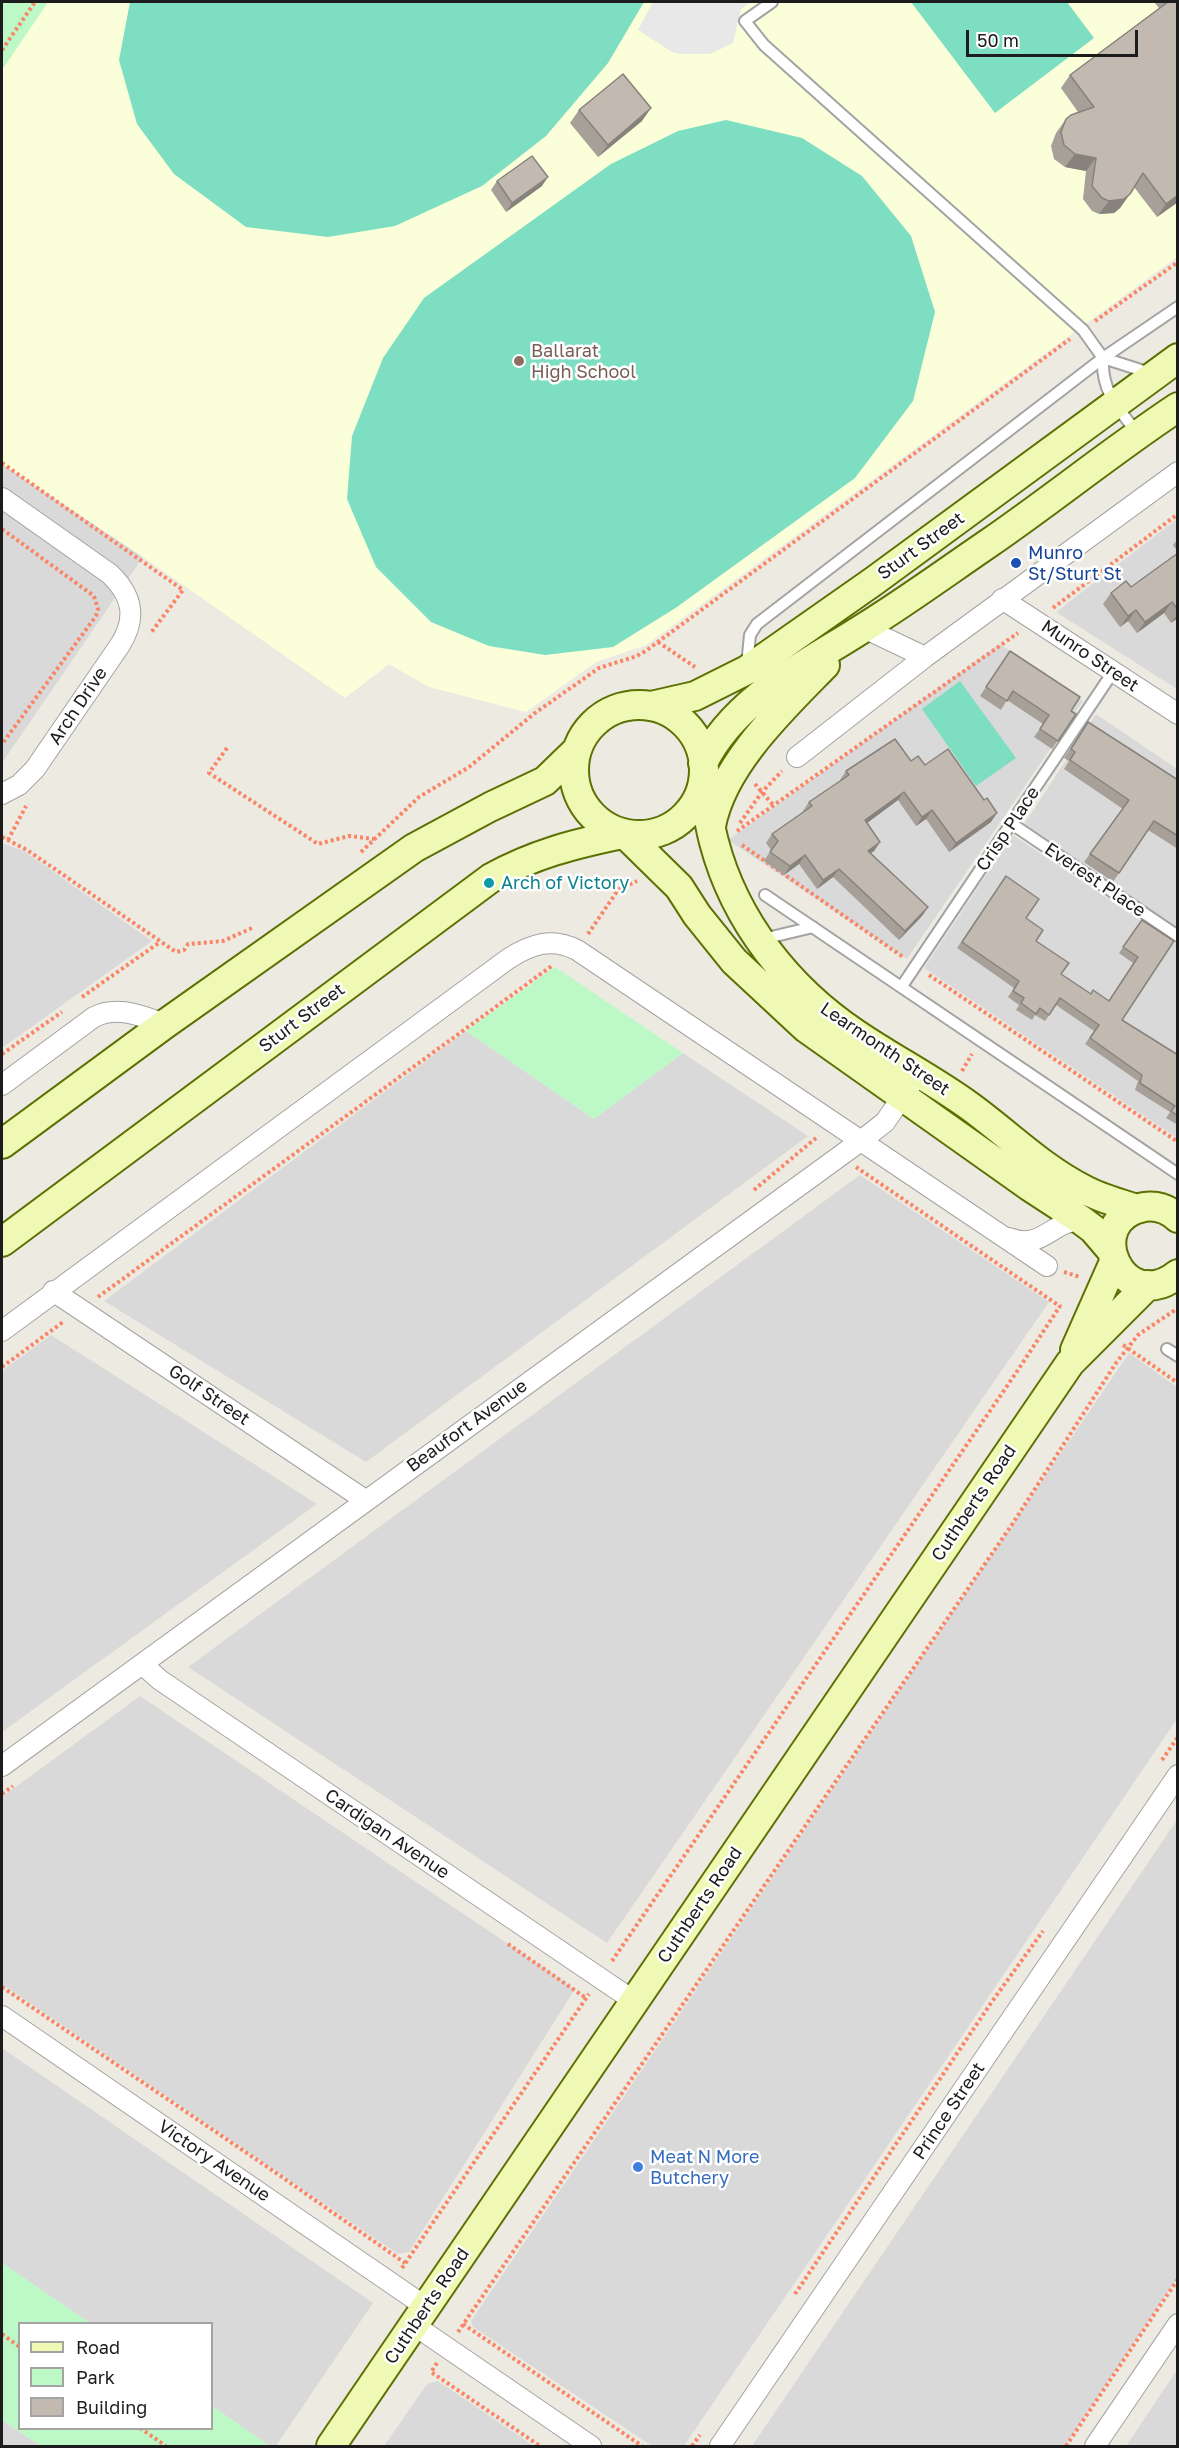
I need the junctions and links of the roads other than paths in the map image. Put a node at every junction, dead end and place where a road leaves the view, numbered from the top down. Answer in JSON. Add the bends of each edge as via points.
{"nodes":[{"id":1,"x":772,"y":2,"type":"edge"},
{"id":2,"x":1178,"y":307,"type":"edge"},
{"id":3,"x":1103,"y":358,"type":"junction"},
{"id":4,"x":1167,"y":366,"type":"edge"},
{"id":5,"x":1116,"y":404,"type":"junction"},
{"id":6,"x":1178,"y":407,"type":"edge"},
{"id":7,"x":1138,"y":434,"type":"junction"},
{"id":8,"x":1178,"y":472,"type":"edge"},
{"id":9,"x":2,"y":498,"type":"edge"},
{"id":10,"x":1002,"y":599,"type":"junction"},
{"id":11,"x":859,"y":631,"type":"junction"},
{"id":12,"x":925,"y":657,"type":"junction"},
{"id":13,"x":747,"y":670,"type":"junction"},
{"id":14,"x":1113,"y":672,"type":"junction"},
{"id":15,"x":651,"y":706,"type":"junction"},
{"id":16,"x":1178,"y":714,"type":"edge"},
{"id":17,"x":577,"y":750,"type":"junction"},
{"id":18,"x":797,"y":757,"type":"road end"},
{"id":19,"x":703,"y":774,"type":"junction"},
{"id":20,"x":2,"y":794,"type":"edge"},
{"id":21,"x":1012,"y":824,"type":"junction"},
{"id":22,"x":711,"y":828,"type":"junction"},
{"id":23,"x":624,"y":834,"type":"junction"},
{"id":24,"x":765,"y":895,"type":"dead end"},
{"id":25,"x":813,"y":927,"type":"junction"},
{"id":26,"x":1178,"y":936,"type":"edge"},
{"id":27,"x":760,"y":940,"type":"junction"},
{"id":28,"x":902,"y":986,"type":"junction"},
{"id":29,"x":165,"y":1024,"type":"junction"},
{"id":30,"x":918,"y":1073,"type":"junction"},
{"id":31,"x":2,"y":1084,"type":"edge"},
{"id":32,"x":902,"y":1097,"type":"junction"},
{"id":33,"x":862,"y":1140,"type":"junction"},
{"id":34,"x":2,"y":1144,"type":"edge"},
{"id":35,"x":1178,"y":1174,"type":"edge"},
{"id":36,"x":1136,"y":1209,"type":"junction"},
{"id":37,"x":1178,"y":1218,"type":"edge"},
{"id":38,"x":1081,"y":1220,"type":"junction"},
{"id":39,"x":999,"y":1234,"type":"junction"},
{"id":40,"x":2,"y":1242,"type":"edge"},
{"id":41,"x":1112,"y":1256,"type":"junction"},
{"id":42,"x":1047,"y":1266,"type":"dead end"},
{"id":43,"x":1167,"y":1282,"type":"edge"},
{"id":44,"x":53,"y":1291,"type":"junction"},
{"id":45,"x":2,"y":1331,"type":"edge"},
{"id":46,"x":1167,"y":1349,"type":"dead end"},
{"id":47,"x":1178,"y":1356,"type":"edge"},
{"id":48,"x":1070,"y":1363,"type":"junction"},
{"id":49,"x":366,"y":1500,"type":"junction"},
{"id":50,"x":142,"y":1664,"type":"junction"},
{"id":51,"x":2,"y":1766,"type":"edge"},
{"id":52,"x":1178,"y":1775,"type":"edge"},
{"id":53,"x":634,"y":2001,"type":"junction"},
{"id":54,"x":2,"y":2016,"type":"edge"},
{"id":55,"x":420,"y":2316,"type":"junction"},
{"id":56,"x":1178,"y":2324,"type":"edge"},
{"id":57,"x":331,"y":2446,"type":"edge"},
{"id":58,"x":591,"y":2446,"type":"edge"},
{"id":59,"x":720,"y":2446,"type":"edge"},
{"id":60,"x":1095,"y":2446,"type":"edge"}],
"edges":[{"from":1,"to":3,"type":"lane","via":[[745,21],[764,45],[1083,330]]},
{"from":2,"to":3,"type":"lane"},
{"from":3,"to":4,"type":"lane","via":[[1144,372]]},
{"from":3,"to":5,"type":"lane","via":[[1104,382]]},
{"from":3,"to":13,"type":"lane","via":[[757,624],[750,636]]},
{"from":4,"to":5,"type":"street","name":"Sturt Street"},
{"from":5,"to":7,"type":"lane"},
{"from":5,"to":13,"type":"street","name":"Sturt Street"},
{"from":6,"to":7,"type":"street","name":"Sturt Street"},
{"from":7,"to":11,"type":"street","name":"Sturt Street","via":[[992,541]]},
{"from":8,"to":10,"type":"street"},
{"from":9,"to":20,"type":"street","name":"Arch Drive","via":[[111,574],[129,604],[130,622],[120,645],[35,769],[23,782]]},
{"from":10,"to":12,"type":"street"},
{"from":10,"to":14,"type":"street","name":"Munro Street"},
{"from":11,"to":12,"type":"street"},
{"from":11,"to":19,"type":"street","name":"Sturt Street","via":[[789,674],[749,705],[721,733]]},
{"from":11,"to":22,"type":"street","via":[[790,701],[751,748],[719,799]]},
{"from":12,"to":18,"type":"street"},
{"from":13,"to":15,"type":"street","name":"Sturt Street","via":[[695,696]]},
{"from":14,"to":16,"type":"street","name":"Munro Street"},
{"from":14,"to":21,"type":"lane","name":"Crisp Place"},
{"from":15,"to":17,"type":"street","via":[[628,706],[606,714],[588,730]]},
{"from":15,"to":19,"type":"street","via":[[684,723],[698,742]]},
{"from":17,"to":23,"type":"street","via":[[574,775],[580,798],[595,818]]},
{"from":17,"to":29,"type":"street","via":[[538,786],[414,848]]},
{"from":19,"to":22,"type":"street","name":"Learmonth Street"},
{"from":19,"to":23,"type":"street","via":[[696,802],[679,822],[655,833]]},
{"from":21,"to":26,"type":"lane","name":"Everest Place"},
{"from":21,"to":28,"type":"lane","name":"Crisp Place"},
{"from":22,"to":27,"type":"street","name":"Learmonth Street","via":[[727,880]]},
{"from":23,"to":32,"type":"street","name":"Learmonth Street","via":[[679,887],[750,979],[806,1028]]},
{"from":23,"to":40,"type":"street","name":"Sturt Street","via":[[567,845],[491,878]]},
{"from":24,"to":25,"type":"lane"},
{"from":25,"to":27,"type":"lane"},
{"from":25,"to":28,"type":"lane"},
{"from":27,"to":30,"type":"street","name":"Learmonth Street","via":[[777,964],[820,1008]]},
{"from":28,"to":35,"type":"lane"},
{"from":29,"to":31,"type":"street","via":[[122,1011],[105,1012]]},
{"from":29,"to":34,"type":"street"},
{"from":30,"to":32,"type":"street","name":"Beaufort Avenue"},
{"from":30,"to":36,"type":"street","name":"Learmonth Street","via":[[969,1105],[1029,1154],[1085,1191]]},
{"from":32,"to":33,"type":"street","name":"Beaufort Avenue","via":[[885,1122]]},
{"from":32,"to":38,"type":"street","name":"Learmonth Street"},
{"from":33,"to":39,"type":"street"},
{"from":33,"to":44,"type":"street","via":[[577,950],[552,943],[532,945]]},
{"from":33,"to":49,"type":"street","name":"Beaufort Avenue"},
{"from":36,"to":37,"type":"street","name":"Learmonth Street","via":[[1160,1208]]},
{"from":36,"to":41,"type":"street","name":"Cuthberts Road","via":[[1119,1221],[1111,1240]]},
{"from":38,"to":39,"type":"street","via":[[1066,1222],[1033,1242]]},
{"from":38,"to":41,"type":"street","name":"Learmonth Street","via":[[1093,1229]]},
{"from":39,"to":42,"type":"street"},
{"from":41,"to":43,"type":"street","name":"Learmonth Street","via":[[1128,1279]]},
{"from":41,"to":48,"type":"street","name":"Cuthberts Road"},
{"from":43,"to":48,"type":"street","name":"Cuthberts Road"},
{"from":44,"to":45,"type":"street"},
{"from":44,"to":49,"type":"street","name":"Golf Street"},
{"from":46,"to":47,"type":"lane"},
{"from":48,"to":53,"type":"street","name":"Cuthberts Road"},
{"from":49,"to":50,"type":"street","name":"Beaufort Avenue"},
{"from":50,"to":51,"type":"street","name":"Beaufort Avenue"},
{"from":50,"to":53,"type":"street","name":"Cardigan Avenue"},
{"from":52,"to":59,"type":"street","name":"Prince Street"},
{"from":53,"to":55,"type":"street","name":"Cuthberts Road"},
{"from":54,"to":55,"type":"street","name":"Victory Avenue"},
{"from":55,"to":57,"type":"street","name":"Cuthberts Road"},
{"from":55,"to":58,"type":"street","name":"Victory Avenue"},
{"from":56,"to":60,"type":"street"}]}
